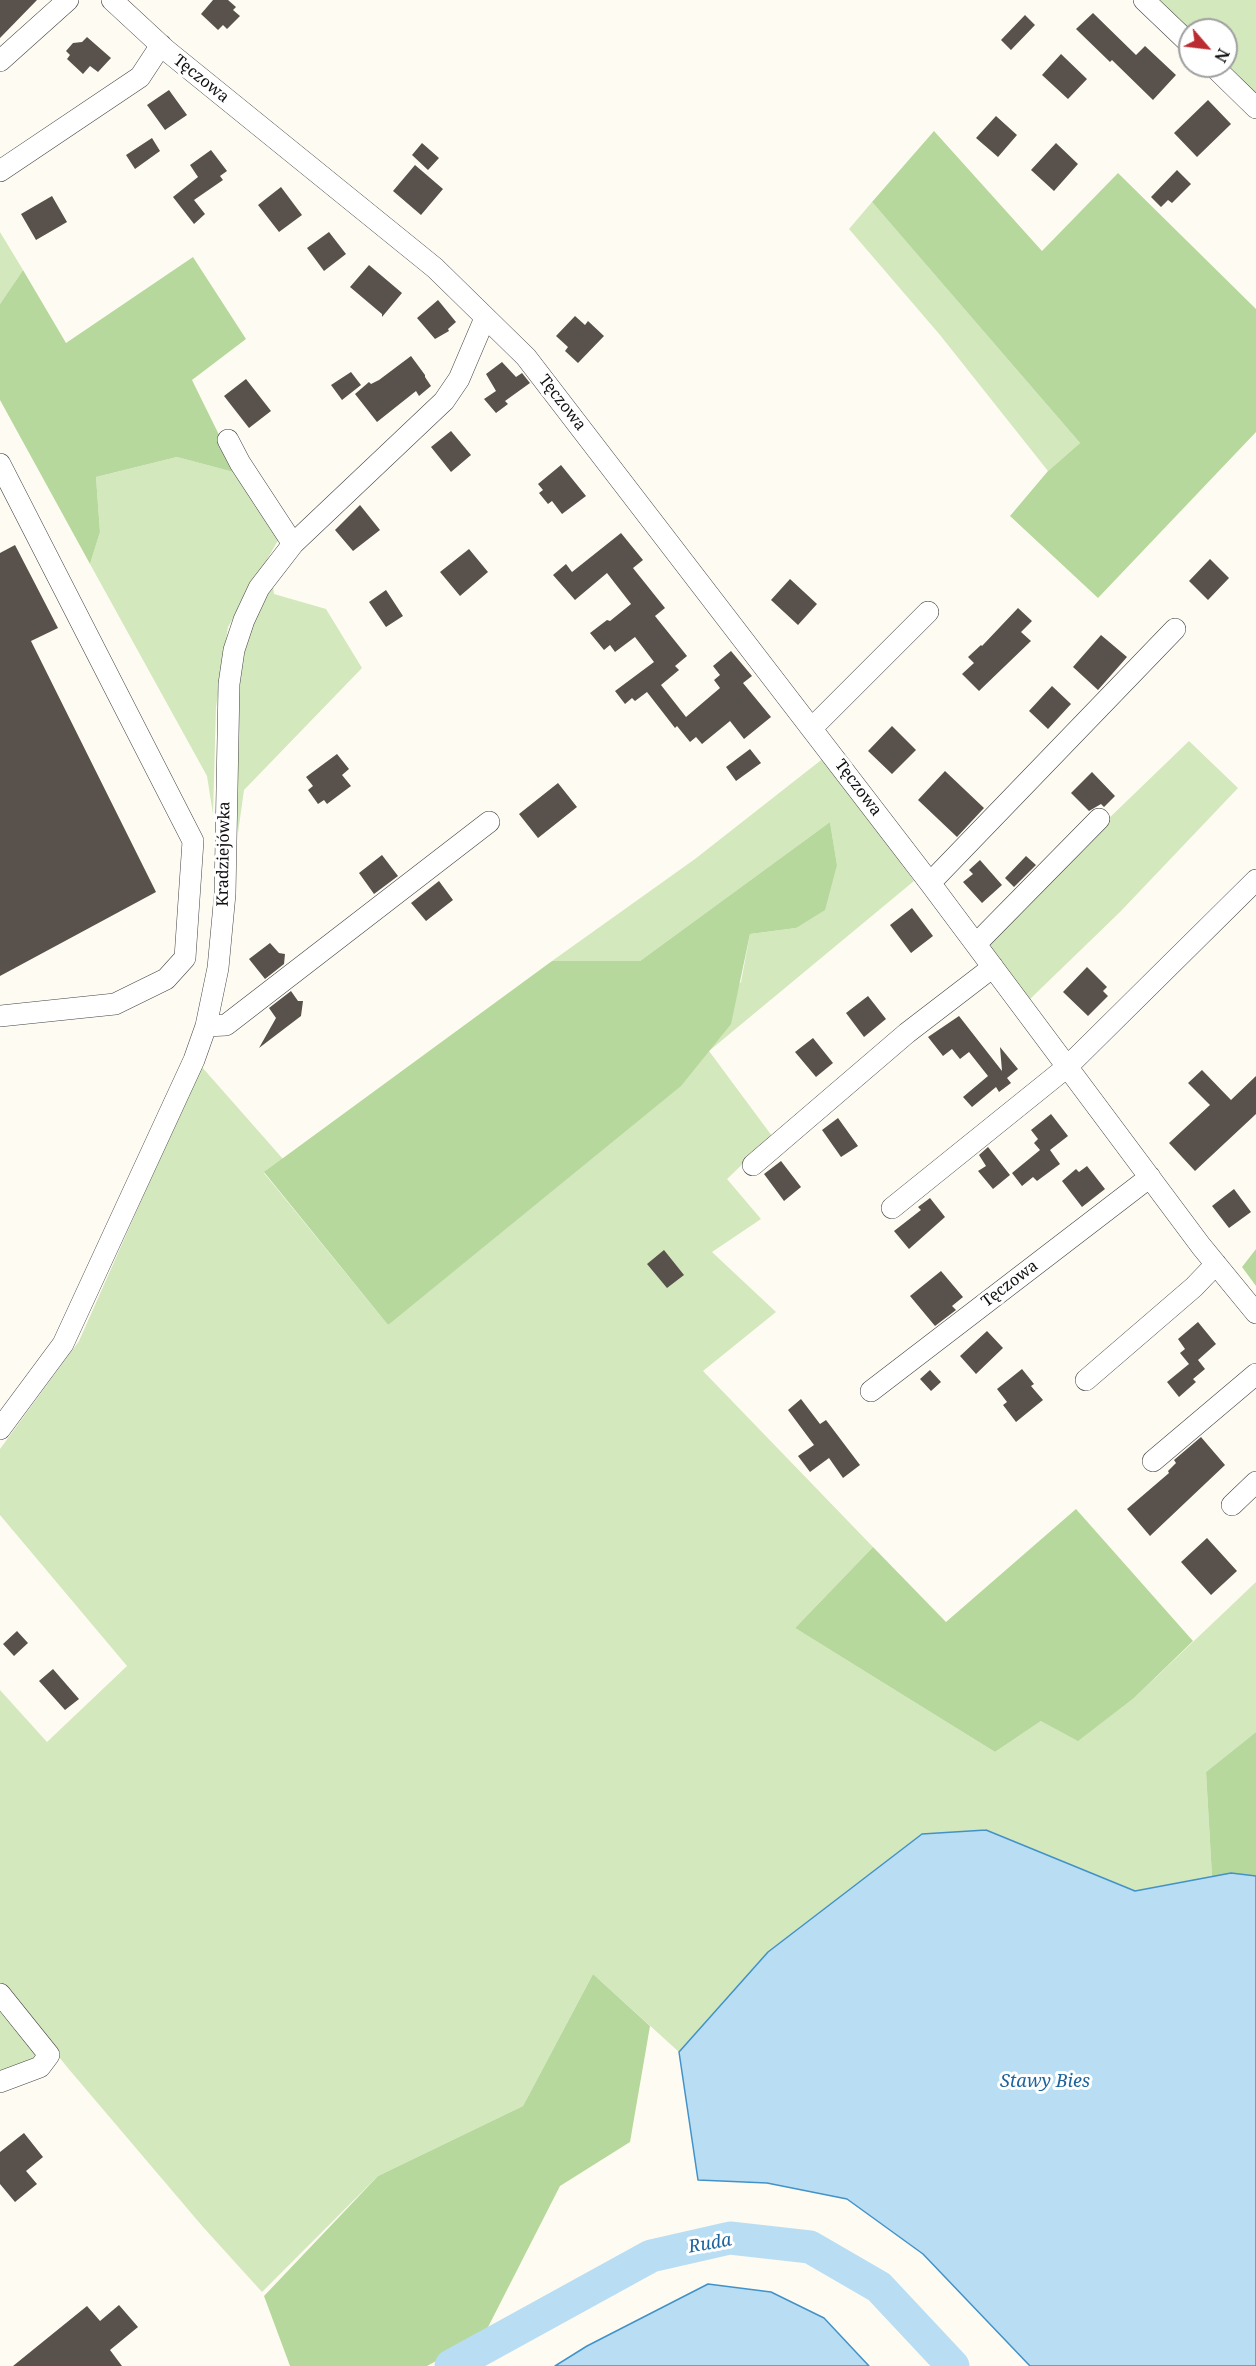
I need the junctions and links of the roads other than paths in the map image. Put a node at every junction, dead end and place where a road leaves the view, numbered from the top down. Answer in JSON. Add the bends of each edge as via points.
{"nodes":[{"id":1,"x":68,"y":0,"type":"edge"},
{"id":2,"x":112,"y":0,"type":"edge"},
{"id":3,"x":1144,"y":0,"type":"edge"},
{"id":4,"x":1178,"y":33,"type":"edge"},
{"id":5,"x":160,"y":45,"type":"junction"},
{"id":6,"x":0,"y":61,"type":"edge"},
{"id":7,"x":1225,"y":78,"type":"edge"},
{"id":8,"x":1256,"y":108,"type":"edge"},
{"id":9,"x":0,"y":171,"type":"edge"},
{"id":10,"x":484,"y":318,"type":"junction"},
{"id":11,"x":228,"y":440,"type":"dead end"},
{"id":12,"x":0,"y":464,"type":"edge"},
{"id":13,"x":293,"y":543,"type":"junction"},
{"id":14,"x":928,"y":612,"type":"dead end"},
{"id":15,"x":1175,"y":629,"type":"dead end"},
{"id":16,"x":812,"y":728,"type":"junction"},
{"id":17,"x":1099,"y":819,"type":"dead end"},
{"id":18,"x":489,"y":822,"type":"dead end"},
{"id":19,"x":1256,"y":880,"type":"edge"},
{"id":20,"x":930,"y":883,"type":"junction"},
{"id":21,"x":976,"y":944,"type":"junction"},
{"id":22,"x":993,"y":967,"type":"junction"},
{"id":23,"x":0,"y":1016,"type":"edge"},
{"id":24,"x":206,"y":1026,"type":"junction"},
{"id":25,"x":1068,"y":1067,"type":"junction"},
{"id":26,"x":753,"y":1165,"type":"dead end"},
{"id":27,"x":1150,"y":1177,"type":"junction"},
{"id":28,"x":892,"y":1208,"type":"dead end"},
{"id":29,"x":1216,"y":1264,"type":"junction"},
{"id":30,"x":1256,"y":1313,"type":"edge"},
{"id":31,"x":1256,"y":1374,"type":"edge"},
{"id":32,"x":1086,"y":1380,"type":"dead end"},
{"id":33,"x":871,"y":1391,"type":"dead end"},
{"id":34,"x":0,"y":1429,"type":"edge"},
{"id":35,"x":1153,"y":1461,"type":"dead end"},
{"id":36,"x":1256,"y":1482,"type":"edge"},
{"id":37,"x":1232,"y":1504,"type":"dead end"},
{"id":38,"x":0,"y":1994,"type":"edge"},
{"id":39,"x":0,"y":2082,"type":"edge"}],
"edges":[{"from":1,"to":6,"type":"street"},
{"from":2,"to":5,"type":"street","name":"Tęczowa"},
{"from":3,"to":4,"type":"street"},
{"from":5,"to":9,"type":"street","via":[[140,77]]},
{"from":5,"to":10,"type":"street","name":"Tęczowa","via":[[435,268]]},
{"from":7,"to":8,"type":"street"},
{"from":10,"to":13,"type":"street","name":"Kradziejówka","via":[[459,379],[444,401]]},
{"from":10,"to":16,"type":"street","name":"Tęczowa","via":[[526,357]]},
{"from":11,"to":13,"type":"street"},
{"from":12,"to":23,"type":"street","via":[[193,841],[185,958],[166,979],[115,1004]]},
{"from":13,"to":24,"type":"street","name":"Kradziejówka","via":[[259,588],[234,650],[227,717],[225,894],[218,968]]},
{"from":14,"to":16,"type":"street"},
{"from":15,"to":20,"type":"street"},
{"from":16,"to":20,"type":"street","name":"Tęczowa"},
{"from":17,"to":21,"type":"street"},
{"from":18,"to":24,"type":"street","via":[[226,1025]]},
{"from":19,"to":25,"type":"street"},
{"from":20,"to":21,"type":"street","name":"Tęczowa"},
{"from":21,"to":22,"type":"street","name":"Tęczowa"},
{"from":22,"to":25,"type":"street","name":"Tęczowa"},
{"from":22,"to":26,"type":"street","via":[[907,1033]]},
{"from":24,"to":34,"type":"street","name":"Kradziejówka","via":[[190,1069],[63,1344]]},
{"from":25,"to":27,"type":"street","name":"Tęczowa"},
{"from":25,"to":28,"type":"street"},
{"from":27,"to":29,"type":"street","name":"Tęczowa"},
{"from":27,"to":33,"type":"street","name":"Tęczowa"},
{"from":29,"to":30,"type":"street","name":"Tęczowa"},
{"from":29,"to":32,"type":"street"},
{"from":31,"to":35,"type":"street"},
{"from":36,"to":37,"type":"street"},
{"from":38,"to":39,"type":"street","via":[[49,2055],[40,2067]]}]}
